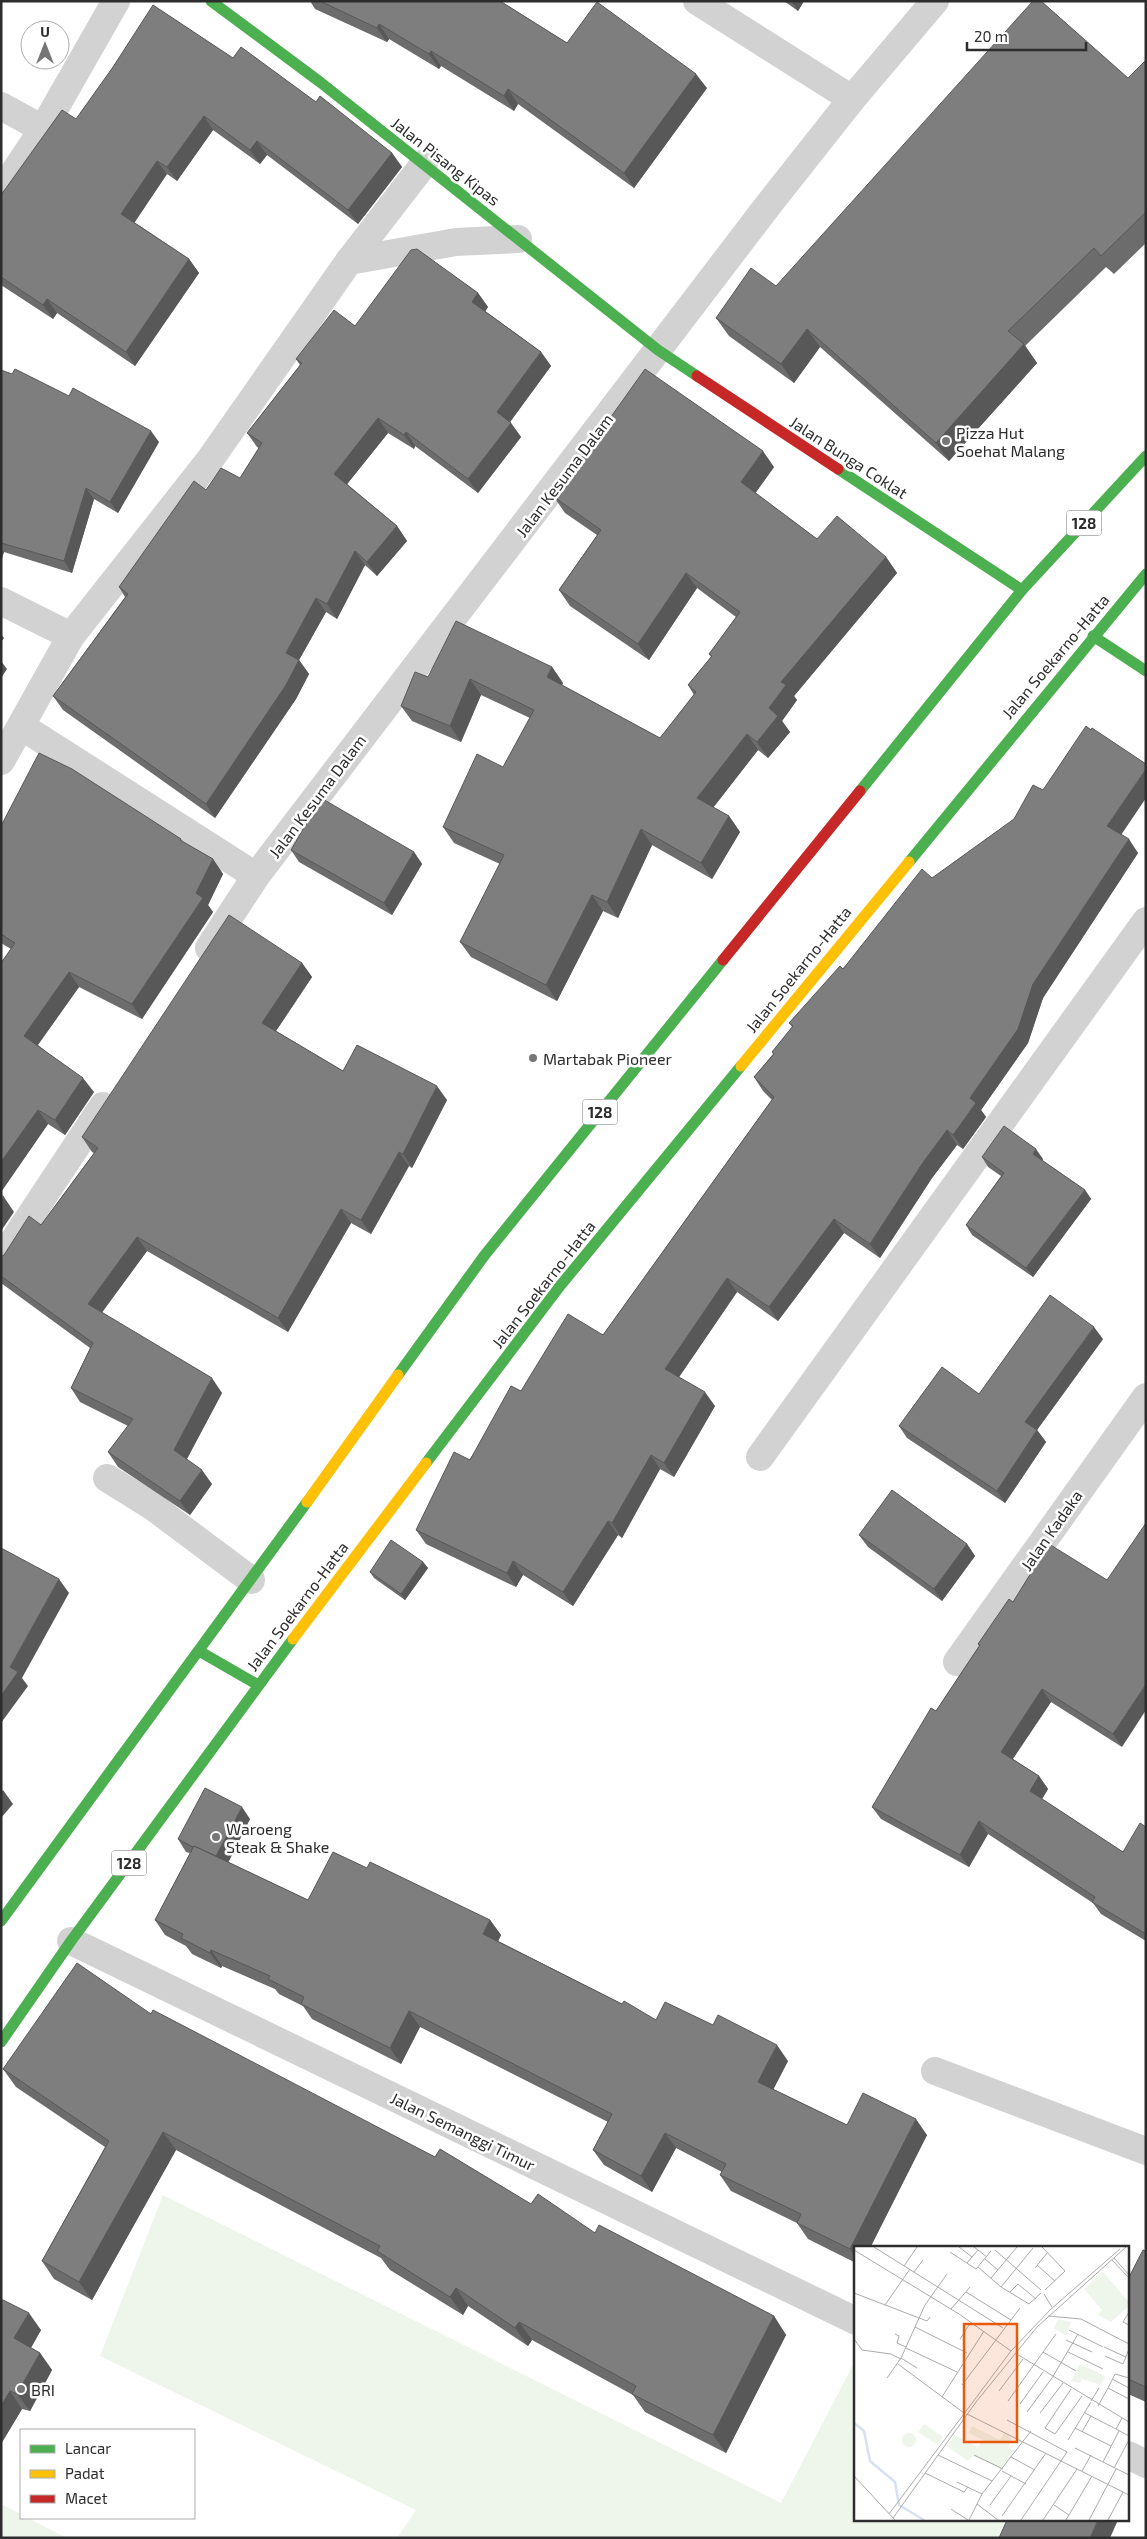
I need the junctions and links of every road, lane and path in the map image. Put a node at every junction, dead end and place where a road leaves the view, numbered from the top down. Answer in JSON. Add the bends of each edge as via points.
{"nodes":[{"id":1,"x":116,"y":1,"type":"edge"},
{"id":2,"x":211,"y":1,"type":"edge"},
{"id":3,"x":697,"y":1,"type":"edge"},
{"id":4,"x":936,"y":1,"type":"edge"},
{"id":5,"x":852,"y":99,"type":"junction"},
{"id":6,"x":1,"y":106,"type":"edge"},
{"id":7,"x":43,"y":129,"type":"junction"},
{"id":8,"x":424,"y":164,"type":"junction"},
{"id":9,"x":1,"y":192,"type":"edge"},
{"id":10,"x":518,"y":239,"type":"junction"},
{"id":11,"x":349,"y":261,"type":"junction"},
{"id":12,"x":658,"y":350,"type":"junction"},
{"id":13,"x":1146,"y":456,"type":"edge"},
{"id":14,"x":1146,"y":574,"type":"edge"},
{"id":15,"x":1022,"y":590,"type":"junction"},
{"id":16,"x":1,"y":601,"type":"edge"},
{"id":17,"x":71,"y":636,"type":"junction"},
{"id":18,"x":1093,"y":636,"type":"junction"},
{"id":19,"x":1146,"y":671,"type":"edge"},
{"id":20,"x":21,"y":726,"type":"junction"},
{"id":21,"x":1,"y":761,"type":"edge"},
{"id":22,"x":256,"y":876,"type":"junction"},
{"id":23,"x":1146,"y":921,"type":"edge"},
{"id":24,"x":197,"y":966,"type":"edge"},
{"id":25,"x":115,"y":1088,"type":"edge"},
{"id":26,"x":1,"y":1260,"type":"edge"},
{"id":27,"x":1146,"y":1397,"type":"edge"},
{"id":28,"x":760,"y":1457,"type":"dead end"},
{"id":29,"x":107,"y":1478,"type":"dead end"},
{"id":30,"x":251,"y":1580,"type":"junction"},
{"id":31,"x":199,"y":1651,"type":"junction"},
{"id":32,"x":957,"y":1662,"type":"dead end"},
{"id":33,"x":258,"y":1685,"type":"junction"},
{"id":34,"x":1,"y":1921,"type":"edge"},
{"id":35,"x":71,"y":1941,"type":"junction"},
{"id":36,"x":1,"y":2042,"type":"edge"},
{"id":37,"x":935,"y":2071,"type":"dead end"},
{"id":38,"x":1146,"y":2151,"type":"edge"},
{"id":39,"x":854,"y":2319,"type":"edge"},
{"id":40,"x":1130,"y":2456,"type":"edge"},
{"id":41,"x":1146,"y":2464,"type":"edge"}],
"edges":[{"from":1,"to":7,"type":"street"},
{"from":2,"to":8,"type":"main road","name":"Jalan Pisang Kipas"},
{"from":3,"to":5,"type":"street"},
{"from":4,"to":5,"type":"street","name":"Jalan Kesuma Dalam"},
{"from":5,"to":12,"type":"street","name":"Jalan Kesuma Dalam"},
{"from":6,"to":7,"type":"street"},
{"from":7,"to":9,"type":"street"},
{"from":8,"to":10,"type":"main road","name":"Jalan Pisang Kipas"},
{"from":8,"to":11,"type":"street"},
{"from":10,"to":11,"type":"street","via":[[456,242]]},
{"from":10,"to":12,"type":"main road","name":"Jalan Pisang Kipas"},
{"from":11,"to":17,"type":"street","via":[[209,461]]},
{"from":12,"to":15,"type":"main road","name":"Jalan Bunga Coklat"},
{"from":12,"to":22,"type":"street","name":"Jalan Kesuma Dalam"},
{"from":13,"to":15,"type":"main road","number":"128"},
{"from":14,"to":18,"type":"main road","name":"Jalan Soekarno-Hatta","number":"128"},
{"from":15,"to":30,"type":"main road","number":"128","via":[[484,1256]]},
{"from":16,"to":17,"type":"street"},
{"from":17,"to":20,"type":"street"},
{"from":18,"to":19,"type":"main road"},
{"from":18,"to":33,"type":"main road","name":"Jalan Soekarno-Hatta","number":"128","via":[[560,1286]]},
{"from":20,"to":21,"type":"street"},
{"from":20,"to":22,"type":"street"},
{"from":22,"to":24,"type":"street","name":"Jalan Kesuma Dalam"},
{"from":23,"to":28,"type":"street"},
{"from":25,"to":26,"type":"street"},
{"from":27,"to":32,"type":"street","name":"Jalan Kadaka"},
{"from":29,"to":30,"type":"street","via":[[152,1506]]},
{"from":30,"to":31,"type":"main road","number":"128"},
{"from":31,"to":33,"type":"main road"},
{"from":31,"to":34,"type":"main road","number":"128"},
{"from":33,"to":35,"type":"main road","name":"Jalan Soekarno-Hatta","number":"128"},
{"from":35,"to":36,"type":"main road","name":"Jalan Soekarno-Hatta","number":"128"},
{"from":35,"to":39,"type":"street","name":"Jalan Semanggi Timur"},
{"from":37,"to":38,"type":"street"},
{"from":40,"to":41,"type":"street"}]}
